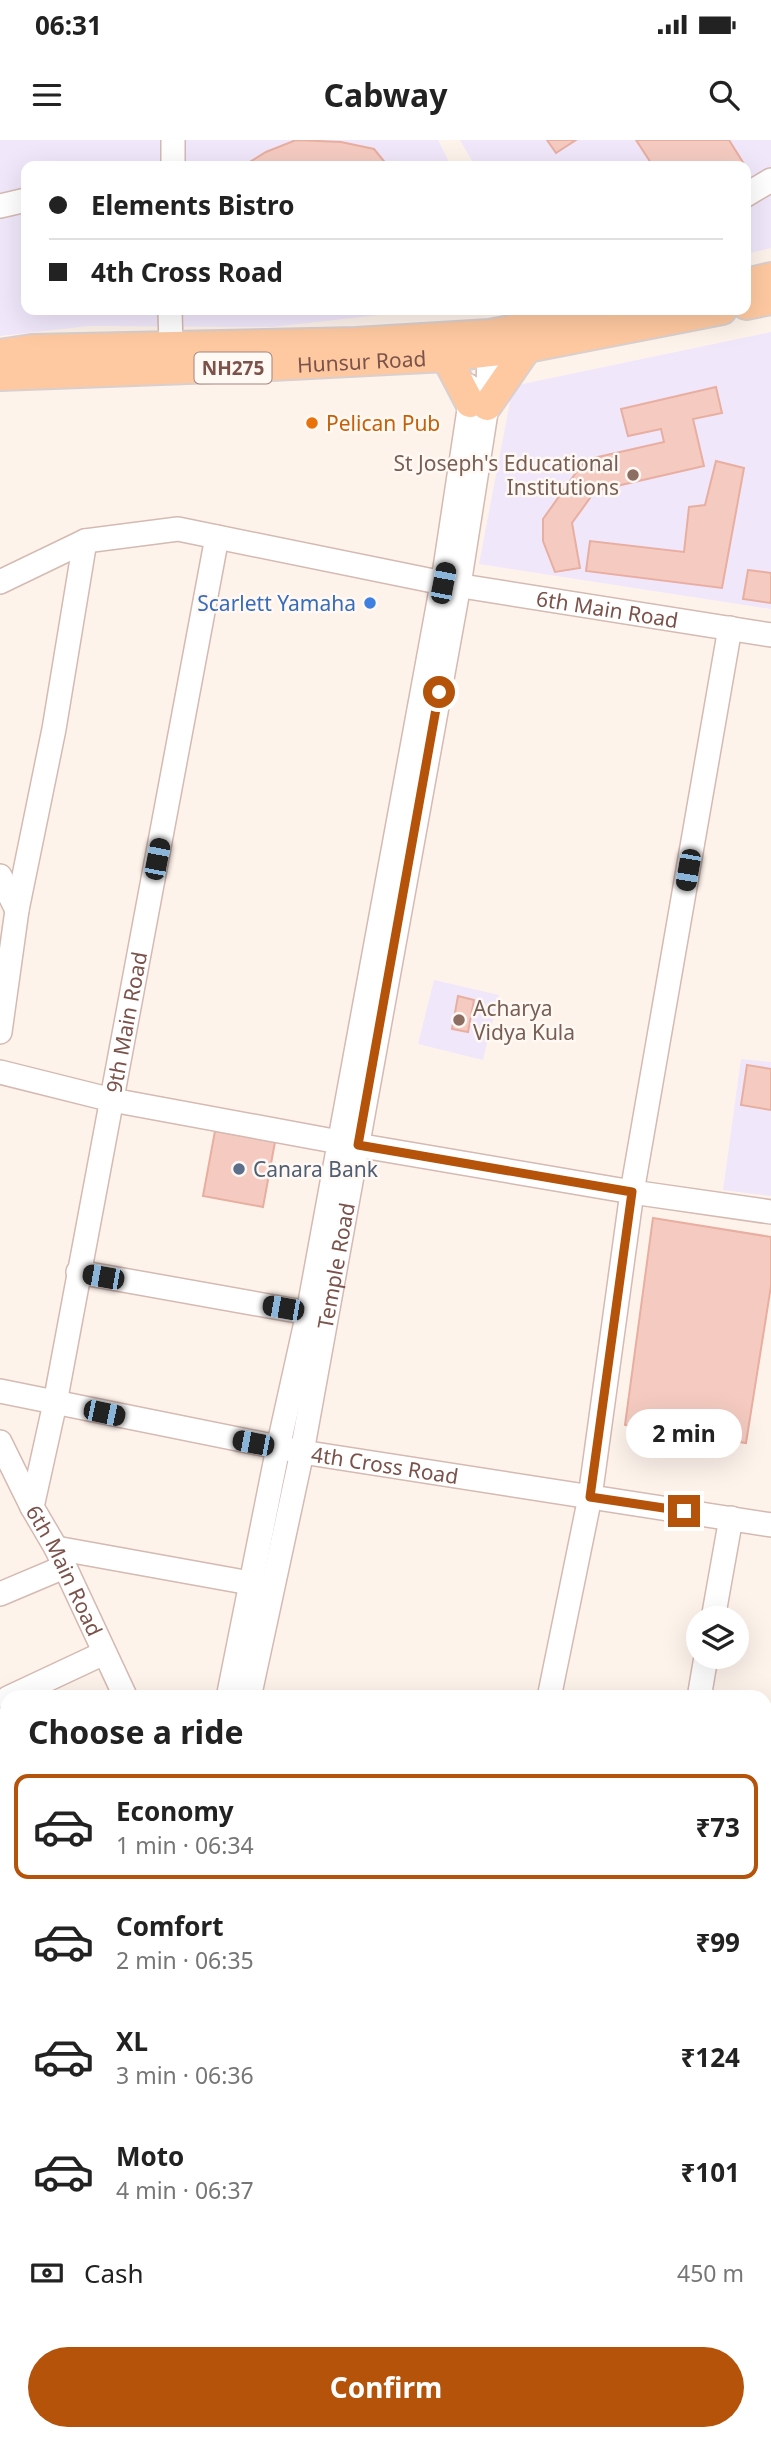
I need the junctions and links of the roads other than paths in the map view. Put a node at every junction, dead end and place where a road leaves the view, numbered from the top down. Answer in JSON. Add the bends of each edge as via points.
{"nodes":[{"id":1,"x":173,"y":140,"type":"edge"},
{"id":2,"x":173,"y":161,"type":"edge"},
{"id":3,"x":771,"y":180,"type":"edge"},
{"id":4,"x":751,"y":192,"type":"edge"},
{"id":5,"x":21,"y":201,"type":"edge"},
{"id":6,"x":0,"y":206,"type":"edge"},
{"id":7,"x":771,"y":277,"type":"edge"},
{"id":8,"x":751,"y":282,"type":"edge"},
{"id":9,"x":771,"y":300,"type":"edge"},
{"id":10,"x":751,"y":304,"type":"edge"},
{"id":11,"x":170,"y":315,"type":"edge"},
{"id":12,"x":590,"y":315,"type":"edge"},
{"id":13,"x":696,"y":315,"type":"edge"},
{"id":14,"x":472,"y":346,"type":"junction"},
{"id":15,"x":171,"y":347,"type":"junction"},
{"id":16,"x":527,"y":348,"type":"junction"},
{"id":17,"x":0,"y":354,"type":"edge"},
{"id":18,"x":0,"y":376,"type":"edge"},
{"id":19,"x":479,"y":405,"type":"junction"},
{"id":20,"x":217,"y":537,"type":"junction"},
{"id":21,"x":85,"y":541,"type":"junction"},
{"id":22,"x":0,"y":582,"type":"edge"},
{"id":23,"x":451,"y":584,"type":"junction"},
{"id":24,"x":730,"y":628,"type":"junction"},
{"id":25,"x":771,"y":635,"type":"edge"},
{"id":26,"x":0,"y":876,"type":"edge"},
{"id":27,"x":18,"y":910,"type":"junction"},
{"id":28,"x":0,"y":1032,"type":"edge"},
{"id":29,"x":0,"y":1072,"type":"edge"},
{"id":30,"x":112,"y":1100,"type":"junction"},
{"id":31,"x":349,"y":1143,"type":"junction"},
{"id":32,"x":632,"y":1192,"type":"junction"},
{"id":33,"x":771,"y":1212,"type":"edge"},
{"id":34,"x":78,"y":1272,"type":"junction"},
{"id":35,"x":308,"y":1312,"type":"junction"},
{"id":36,"x":0,"y":1391,"type":"edge"},
{"id":37,"x":55,"y":1403,"type":"junction"},
{"id":38,"x":0,"y":1442,"type":"edge"},
{"id":39,"x":278,"y":1448,"type":"junction"},
{"id":40,"x":302,"y":1452,"type":"junction"},
{"id":41,"x":9,"y":1482,"type":"edge"},
{"id":42,"x":590,"y":1497,"type":"junction"},
{"id":43,"x":32,"y":1507,"type":"junction"},
{"id":44,"x":731,"y":1518,"type":"junction"},
{"id":45,"x":771,"y":1525,"type":"edge"},
{"id":46,"x":60,"y":1558,"type":"junction"},
{"id":47,"x":250,"y":1583,"type":"junction"},
{"id":48,"x":0,"y":1594,"type":"edge"},
{"id":49,"x":715,"y":1606,"type":"edge"},
{"id":50,"x":104,"y":1653,"type":"junction"},
{"id":51,"x":704,"y":1669,"type":"edge"},
{"id":52,"x":24,"y":1690,"type":"edge"},
{"id":53,"x":122,"y":1690,"type":"edge"},
{"id":54,"x":230,"y":1690,"type":"edge"},
{"id":55,"x":251,"y":1690,"type":"edge"},
{"id":56,"x":551,"y":1690,"type":"edge"},
{"id":57,"x":700,"y":1690,"type":"edge"}],
"edges":[{"from":1,"to":2,"type":"street"},
{"from":3,"to":4,"type":"street"},
{"from":5,"to":6,"type":"street"},
{"from":7,"to":8,"type":"main road"},
{"from":9,"to":10,"type":"main road"},
{"from":11,"to":15,"type":"street"},
{"from":12,"to":14,"type":"main road"},
{"from":13,"to":16,"type":"main road","name":"Hunsur Road","number":"NH275"},
{"from":14,"to":15,"type":"main road","via":[[356,342]]},
{"from":14,"to":16,"type":"main road","name":"Hunsur Road","number":"NH275"},
{"from":14,"to":18,"type":"main road","name":"Hunsur Road","number":"NH275","via":[[272,366]]},
{"from":14,"to":19,"type":"main road"},
{"from":14,"to":19,"type":"street","name":"Temple Road"},
{"from":15,"to":17,"type":"main road","via":[[32,349]]},
{"from":16,"to":19,"type":"main road"},
{"from":19,"to":23,"type":"street","name":"Temple Road"},
{"from":20,"to":21,"type":"street","name":"6th Main Road","via":[[178,529]]},
{"from":20,"to":23,"type":"street","name":"6th Main Road"},
{"from":20,"to":30,"type":"street","name":"9th Main Road"},
{"from":21,"to":22,"type":"street","name":"6th Main Road"},
{"from":21,"to":27,"type":"street"},
{"from":23,"to":24,"type":"street","name":"6th Main Road"},
{"from":23,"to":31,"type":"street","name":"Temple Road"},
{"from":24,"to":25,"type":"street","name":"6th Main Road"},
{"from":24,"to":32,"type":"street"},
{"from":26,"to":27,"type":"street"},
{"from":27,"to":28,"type":"street"},
{"from":29,"to":30,"type":"street"},
{"from":30,"to":31,"type":"street"},
{"from":30,"to":34,"type":"street","name":"9th Main Road"},
{"from":31,"to":32,"type":"street"},
{"from":31,"to":35,"type":"street","name":"Temple Road"},
{"from":31,"to":40,"type":"street","name":"Temple Road"},
{"from":32,"to":33,"type":"street"},
{"from":32,"to":42,"type":"street"},
{"from":34,"to":35,"type":"street"},
{"from":34,"to":37,"type":"street","name":"9th Main Road"},
{"from":35,"to":39,"type":"street","name":"Temple Road"},
{"from":36,"to":37,"type":"street","name":"4th Cross Road"},
{"from":37,"to":39,"type":"street","name":"4th Cross Road"},
{"from":37,"to":43,"type":"street","name":"9th Main Road"},
{"from":38,"to":41,"type":"street","name":"6th Main Road"},
{"from":39,"to":40,"type":"street","name":"4th Cross Road"},
{"from":39,"to":47,"type":"street","name":"Temple Road"},
{"from":40,"to":42,"type":"street","name":"4th Cross Road"},
{"from":40,"to":55,"type":"street","name":"Temple Road"},
{"from":41,"to":43,"type":"street","name":"6th Main Road"},
{"from":42,"to":44,"type":"street","name":"4th Cross Road"},
{"from":42,"to":56,"type":"street"},
{"from":43,"to":46,"type":"street","name":"6th Main Road"},
{"from":44,"to":45,"type":"street","name":"4th Cross Road"},
{"from":44,"to":49,"type":"street"},
{"from":46,"to":47,"type":"street"},
{"from":46,"to":48,"type":"street"},
{"from":46,"to":50,"type":"street","name":"6th Main Road"},
{"from":47,"to":54,"type":"street","name":"Temple Road"},
{"from":50,"to":52,"type":"street"},
{"from":50,"to":53,"type":"street","name":"6th Main Road"},
{"from":51,"to":57,"type":"street"}]}
